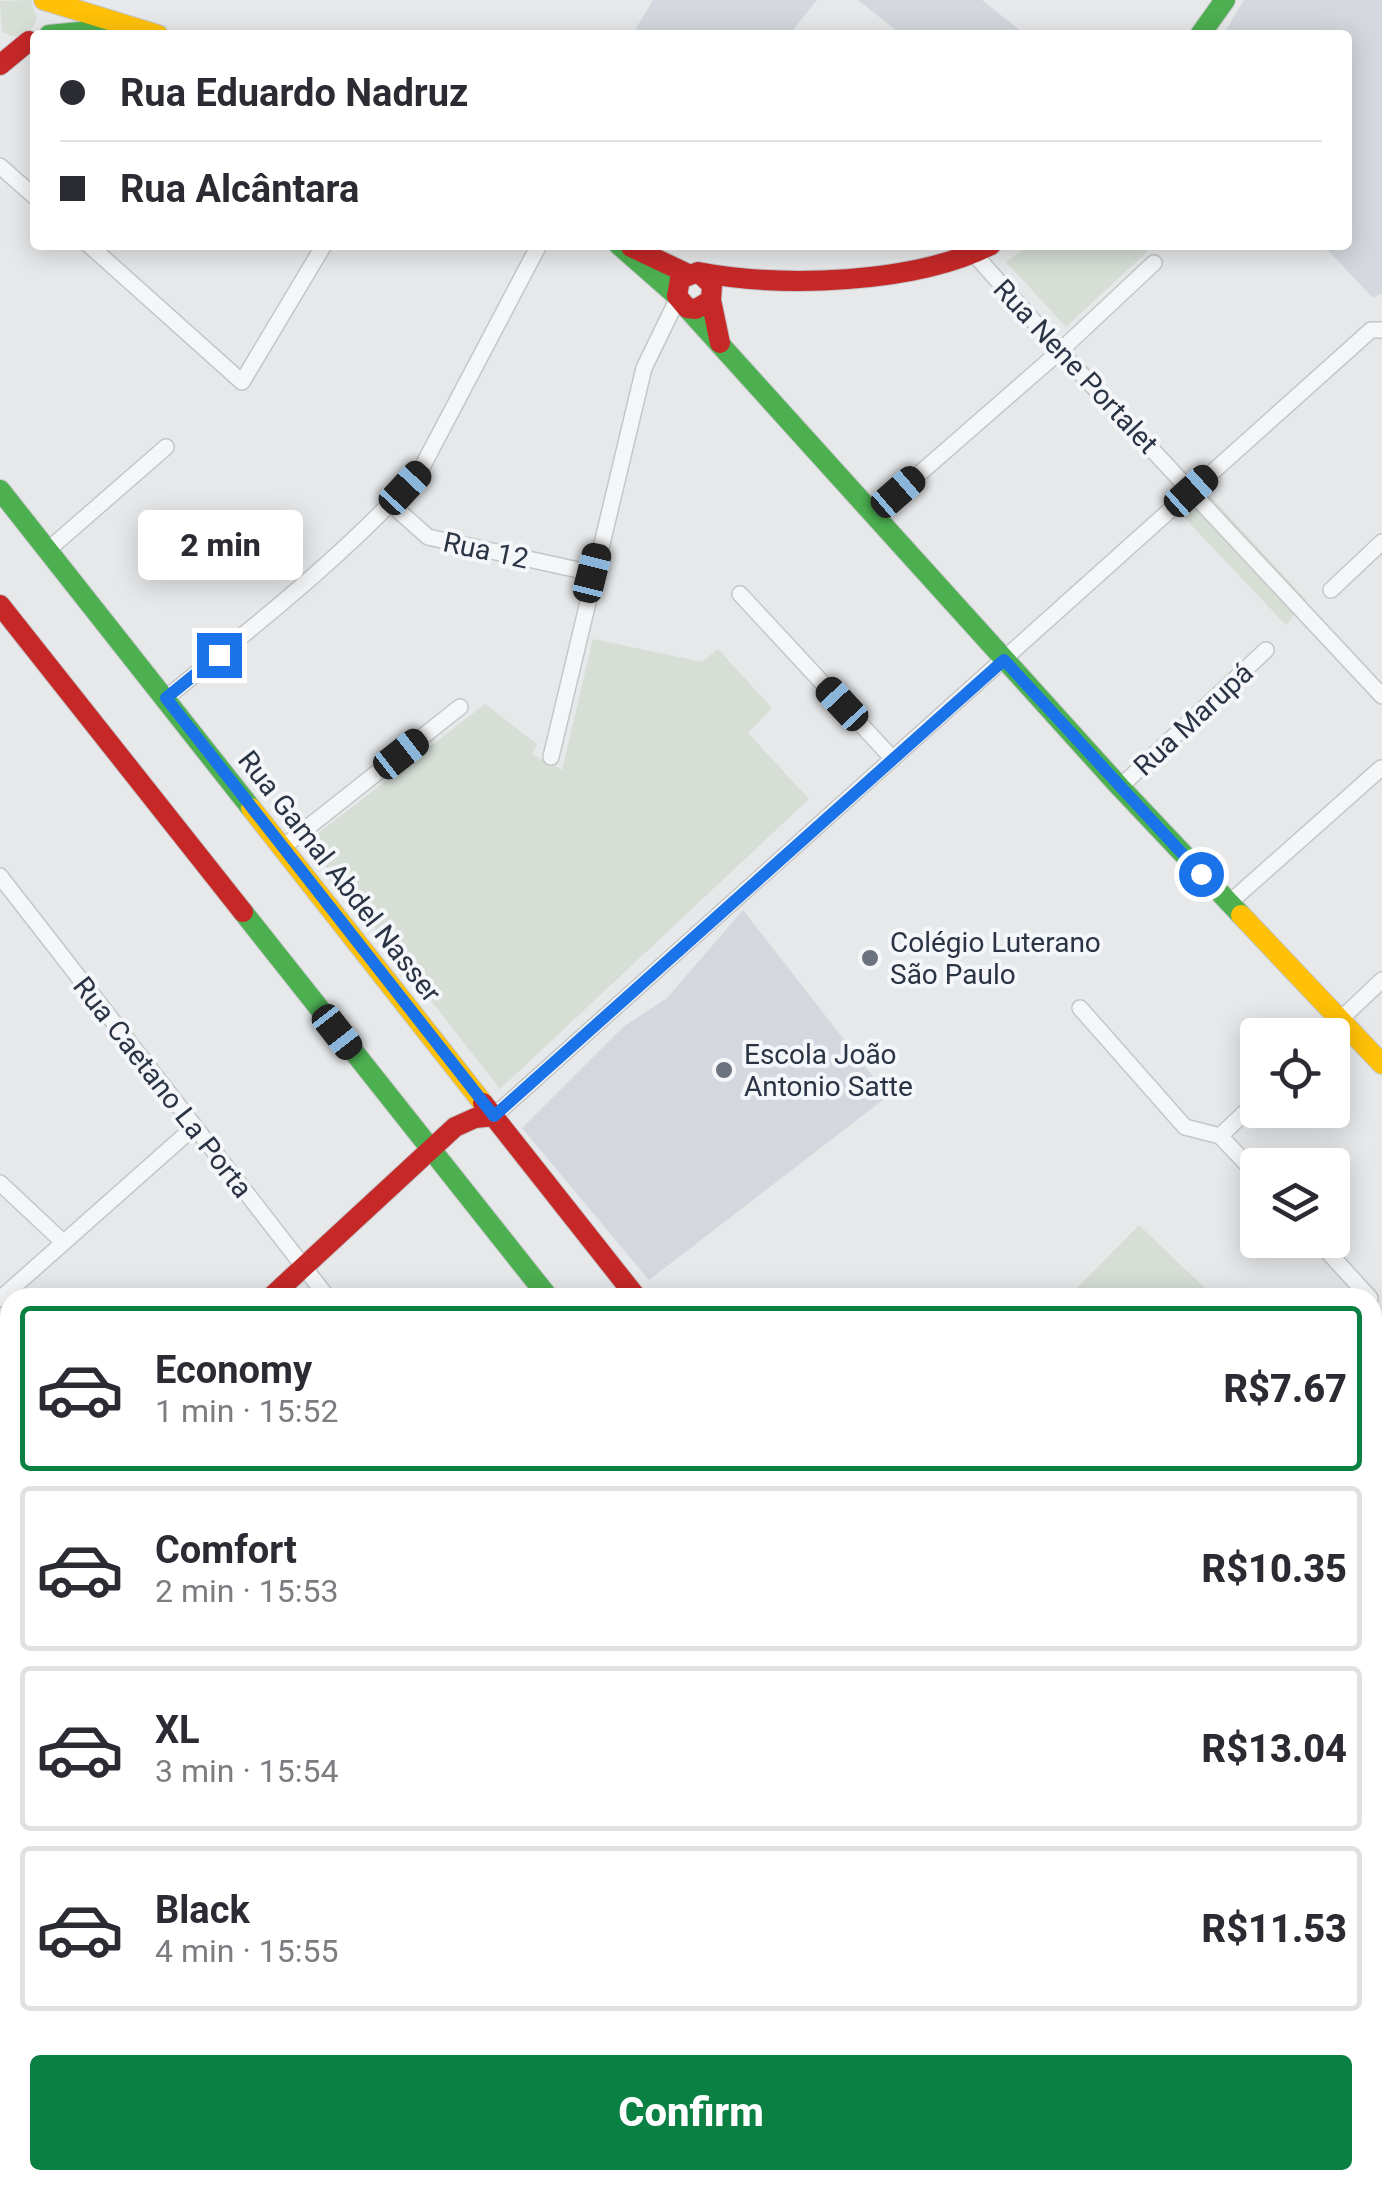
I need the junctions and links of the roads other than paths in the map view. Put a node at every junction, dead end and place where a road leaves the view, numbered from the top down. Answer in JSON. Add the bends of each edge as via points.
{"nodes":[{"id":1,"x":43,"y":0,"type":"edge"},
{"id":2,"x":1224,"y":0,"type":"edge"},
{"id":3,"x":133,"y":26,"type":"junction"},
{"id":4,"x":42,"y":30,"type":"edge"},
{"id":5,"x":98,"y":30,"type":"edge"},
{"id":6,"x":144,"y":30,"type":"edge"},
{"id":7,"x":1203,"y":30,"type":"edge"},
{"id":8,"x":0,"y":38,"type":"edge"},
{"id":9,"x":30,"y":39,"type":"edge"},
{"id":10,"x":30,"y":43,"type":"edge"},
{"id":11,"x":0,"y":65,"type":"edge"},
{"id":12,"x":0,"y":166,"type":"edge"},
{"id":13,"x":30,"y":193,"type":"edge"},
{"id":14,"x":95,"y":250,"type":"edge"},
{"id":15,"x":321,"y":250,"type":"edge"},
{"id":16,"x":536,"y":250,"type":"edge"},
{"id":17,"x":625,"y":250,"type":"edge"},
{"id":18,"x":639,"y":250,"type":"edge"},
{"id":19,"x":983,"y":250,"type":"edge"},
{"id":20,"x":1154,"y":263,"type":"dead end"},
{"id":21,"x":693,"y":273,"type":"junction"},
{"id":22,"x":750,"y":281,"type":"junction"},
{"id":23,"x":712,"y":297,"type":"junction"},
{"id":24,"x":681,"y":301,"type":"junction"},
{"id":25,"x":1380,"y":330,"type":"edge"},
{"id":26,"x":720,"y":345,"type":"junction"},
{"id":27,"x":1060,"y":351,"type":"junction"},
{"id":28,"x":166,"y":447,"type":"dead end"},
{"id":29,"x":0,"y":490,"type":"edge"},
{"id":30,"x":1191,"y":491,"type":"junction"},
{"id":31,"x":391,"y":504,"type":"junction"},
{"id":32,"x":872,"y":515,"type":"junction"},
{"id":33,"x":1382,"y":542,"type":"edge"},
{"id":34,"x":49,"y":549,"type":"junction"},
{"id":35,"x":592,"y":573,"type":"junction"},
{"id":36,"x":1332,"y":590,"type":"dead end"},
{"id":37,"x":740,"y":594,"type":"dead end"},
{"id":38,"x":1,"y":608,"type":"edge"},
{"id":39,"x":1266,"y":650,"type":"dead end"},
{"id":40,"x":1004,"y":660,"type":"junction"},
{"id":41,"x":1382,"y":696,"type":"edge"},
{"id":42,"x":166,"y":698,"type":"junction"},
{"id":43,"x":460,"y":707,"type":"dead end"},
{"id":44,"x":551,"y":757,"type":"dead end"},
{"id":45,"x":893,"y":760,"type":"junction"},
{"id":46,"x":1381,"y":768,"type":"edge"},
{"id":47,"x":1120,"y":787,"type":"junction"},
{"id":48,"x":283,"y":847,"type":"junction"},
{"id":49,"x":0,"y":876,"type":"edge"},
{"id":50,"x":1228,"y":904,"type":"junction"},
{"id":51,"x":1382,"y":980,"type":"edge"},
{"id":52,"x":1080,"y":1008,"type":"dead end"},
{"id":53,"x":1324,"y":1018,"type":"edge"},
{"id":54,"x":1342,"y":1018,"type":"edge"},
{"id":55,"x":1350,"y":1041,"type":"edge"},
{"id":56,"x":1382,"y":1064,"type":"edge"},
{"id":57,"x":494,"y":1116,"type":"junction"},
{"id":58,"x":1240,"y":1117,"type":"edge"},
{"id":59,"x":194,"y":1127,"type":"junction"},
{"id":60,"x":1220,"y":1136,"type":"junction"},
{"id":61,"x":430,"y":1150,"type":"junction"},
{"id":62,"x":1240,"y":1157,"type":"edge"},
{"id":63,"x":0,"y":1183,"type":"edge"},
{"id":64,"x":63,"y":1242,"type":"junction"},
{"id":65,"x":1333,"y":1258,"type":"edge"},
{"id":66,"x":303,"y":1268,"type":"junction"},
{"id":67,"x":12,"y":1288,"type":"edge"},
{"id":68,"x":281,"y":1288,"type":"edge"},
{"id":69,"x":320,"y":1288,"type":"edge"},
{"id":70,"x":541,"y":1288,"type":"edge"},
{"id":71,"x":629,"y":1288,"type":"edge"},
{"id":72,"x":1361,"y":1288,"type":"edge"}],
"edges":[{"from":1,"to":3,"type":"street"},
{"from":1,"to":4,"type":"street"},
{"from":2,"to":7,"type":"street"},
{"from":3,"to":5,"type":"street"},
{"from":3,"to":6,"type":"street"},
{"from":8,"to":9,"type":"street","via":[[13,44]]},
{"from":10,"to":11,"type":"street"},
{"from":12,"to":13,"type":"street"},
{"from":14,"to":15,"type":"street","via":[[242,382]]},
{"from":16,"to":31,"type":"street","via":[[419,473]]},
{"from":17,"to":24,"type":"street"},
{"from":18,"to":21,"type":"street"},
{"from":19,"to":22,"type":"street","via":[[878,275]]},
{"from":19,"to":27,"type":"street","name":"Rua Nene Portalet"},
{"from":20,"to":27,"type":"street"},
{"from":21,"to":22,"type":"street"},
{"from":21,"to":23,"type":"street","via":[[712,284]]},
{"from":21,"to":24,"type":"street","via":[[676,287]]},
{"from":22,"to":23,"type":"street"},
{"from":23,"to":24,"type":"street","via":[[696,310]]},
{"from":23,"to":26,"type":"street"},
{"from":24,"to":26,"type":"street"},
{"from":24,"to":35,"type":"street","via":[[644,368]]},
{"from":25,"to":30,"type":"street","via":[[1370,330]]},
{"from":26,"to":32,"type":"street"},
{"from":27,"to":30,"type":"street","name":"Rua Nene Portalet"},
{"from":27,"to":32,"type":"street"},
{"from":28,"to":34,"type":"street"},
{"from":29,"to":34,"type":"street","name":"Rua Gamal Abdel Nasser"},
{"from":30,"to":40,"type":"street"},
{"from":30,"to":41,"type":"street","name":"Rua Nene Portalet"},
{"from":31,"to":35,"type":"street","name":"Rua 12","via":[[428,537]]},
{"from":31,"to":42,"type":"street"},
{"from":32,"to":40,"type":"street"},
{"from":33,"to":36,"type":"street"},
{"from":34,"to":42,"type":"street","name":"Rua Gamal Abdel Nasser"},
{"from":35,"to":44,"type":"street"},
{"from":37,"to":45,"type":"street"},
{"from":38,"to":61,"type":"street"},
{"from":39,"to":47,"type":"street","name":"Rua Marupá"},
{"from":40,"to":45,"type":"street"},
{"from":40,"to":47,"type":"street"},
{"from":42,"to":48,"type":"street","name":"Rua Gamal Abdel Nasser"},
{"from":43,"to":48,"type":"street"},
{"from":45,"to":57,"type":"street"},
{"from":46,"to":50,"type":"street"},
{"from":47,"to":50,"type":"street"},
{"from":48,"to":57,"type":"street","name":"Rua Gamal Abdel Nasser"},
{"from":49,"to":59,"type":"street","name":"Rua Caetano La Porta"},
{"from":50,"to":53,"type":"street"},
{"from":51,"to":54,"type":"street"},
{"from":52,"to":60,"type":"street","via":[[1185,1127]]},
{"from":55,"to":56,"type":"street"},
{"from":57,"to":61,"type":"street","via":[[462,1123]]},
{"from":57,"to":71,"type":"street","name":"Rua Gamal Abdel Nasser"},
{"from":58,"to":60,"type":"street"},
{"from":59,"to":64,"type":"street"},
{"from":59,"to":66,"type":"street","name":"Rua Caetano La Porta"},
{"from":60,"to":62,"type":"street"},
{"from":61,"to":66,"type":"street"},
{"from":61,"to":70,"type":"street"},
{"from":63,"to":64,"type":"street"},
{"from":64,"to":67,"type":"street"},
{"from":65,"to":72,"type":"street"},
{"from":66,"to":68,"type":"street"},
{"from":66,"to":69,"type":"street","name":"Rua Caetano La Porta"}]}
